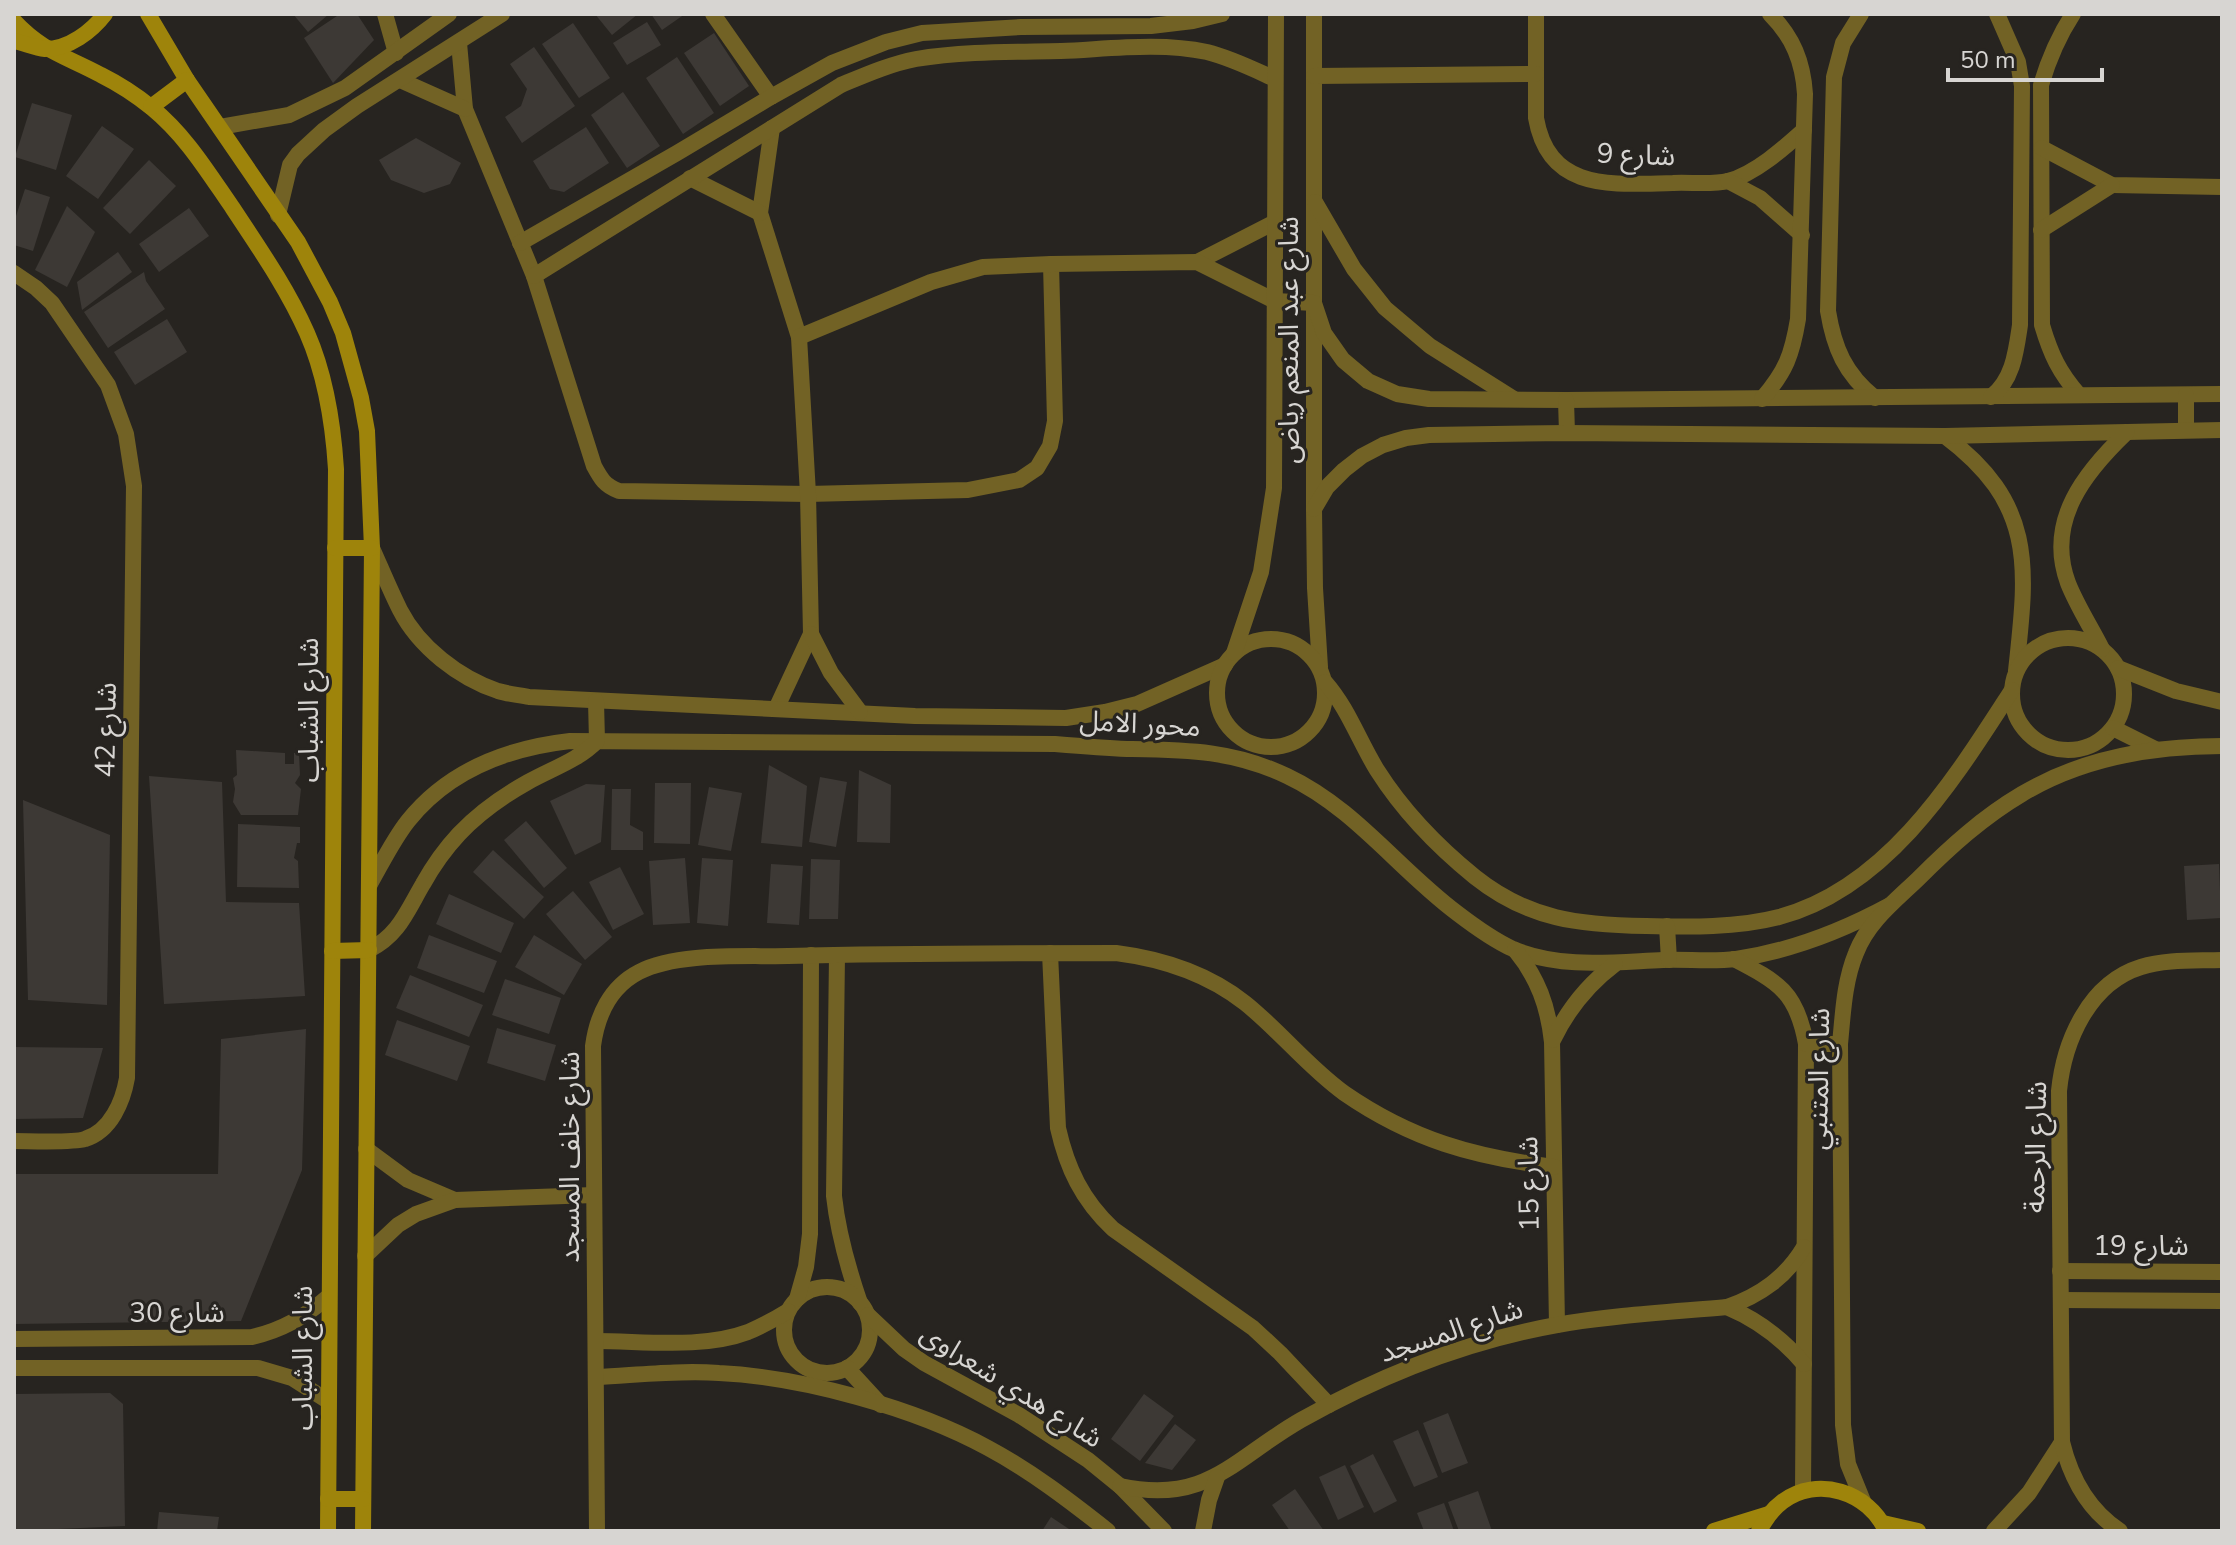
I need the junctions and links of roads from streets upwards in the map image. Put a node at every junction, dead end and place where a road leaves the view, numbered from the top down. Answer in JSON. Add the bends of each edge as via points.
{"nodes":[{"id":1,"x":105,"y":14,"type":"edge"},
{"id":2,"x":148,"y":14,"type":"edge"},
{"id":3,"x":385,"y":14,"type":"edge"},
{"id":4,"x":502,"y":14,"type":"edge"},
{"id":5,"x":713,"y":14,"type":"edge"},
{"id":6,"x":1222,"y":14,"type":"edge"},
{"id":7,"x":1276,"y":14,"type":"edge"},
{"id":8,"x":1314,"y":14,"type":"edge"},
{"id":9,"x":1536,"y":14,"type":"edge"},
{"id":10,"x":1770,"y":14,"type":"edge"},
{"id":11,"x":1861,"y":14,"type":"edge"},
{"id":12,"x":1997,"y":14,"type":"edge"},
{"id":13,"x":2073,"y":14,"type":"edge"},
{"id":14,"x":444,"y":15,"type":"edge"},
{"id":15,"x":1087,"y":20,"type":"edge"},
{"id":16,"x":14,"y":21,"type":"edge"},
{"id":17,"x":1024,"y":21,"type":"edge"},
{"id":18,"x":1151,"y":26,"type":"junction"},
{"id":19,"x":14,"y":41,"type":"edge"},
{"id":20,"x":459,"y":43,"type":"junction"},
{"id":21,"x":1150,"y":47,"type":"junction"},
{"id":22,"x":46,"y":49,"type":"junction"},
{"id":23,"x":396,"y":53,"type":"junction"},
{"id":24,"x":832,"y":63,"type":"junction"},
{"id":25,"x":1536,"y":74,"type":"junction"},
{"id":26,"x":1314,"y":76,"type":"junction"},
{"id":27,"x":1275,"y":79,"type":"junction"},
{"id":28,"x":187,"y":80,"type":"junction"},
{"id":29,"x":400,"y":80,"type":"junction"},
{"id":30,"x":841,"y":85,"type":"junction"},
{"id":31,"x":2041,"y":85,"type":"junction"},
{"id":32,"x":2022,"y":86,"type":"junction"},
{"id":33,"x":345,"y":88,"type":"junction"},
{"id":34,"x":1805,"y":94,"type":"junction"},
{"id":35,"x":1833,"y":96,"type":"junction"},
{"id":36,"x":771,"y":97,"type":"junction"},
{"id":37,"x":357,"y":106,"type":"junction"},
{"id":38,"x":151,"y":107,"type":"junction"},
{"id":39,"x":465,"y":109,"type":"junction"},
{"id":40,"x":220,"y":127,"type":"junction"},
{"id":41,"x":772,"y":128,"type":"junction"},
{"id":42,"x":1804,"y":130,"type":"junction"},
{"id":43,"x":2042,"y":148,"type":"junction"},
{"id":44,"x":690,"y":178,"type":"junction"},
{"id":45,"x":1728,"y":181,"type":"junction"},
{"id":46,"x":2112,"y":185,"type":"junction"},
{"id":47,"x":2222,"y":187,"type":"edge"},
{"id":48,"x":1314,"y":200,"type":"junction"},
{"id":49,"x":760,"y":213,"type":"junction"},
{"id":50,"x":278,"y":215,"type":"junction"},
{"id":51,"x":1275,"y":222,"type":"junction"},
{"id":52,"x":2041,"y":230,"type":"junction"},
{"id":53,"x":1802,"y":235,"type":"junction"},
{"id":54,"x":520,"y":243,"type":"junction"},
{"id":55,"x":1197,"y":262,"type":"junction"},
{"id":56,"x":1051,"y":264,"type":"junction"},
{"id":57,"x":14,"y":273,"type":"edge"},
{"id":58,"x":534,"y":276,"type":"junction"},
{"id":59,"x":1800,"y":298,"type":"junction"},
{"id":60,"x":1828,"y":299,"type":"junction"},
{"id":61,"x":1275,"y":301,"type":"junction"},
{"id":62,"x":1314,"y":303,"type":"junction"},
{"id":63,"x":2020,"y":325,"type":"junction"},
{"id":64,"x":2042,"y":325,"type":"junction"},
{"id":65,"x":799,"y":337,"type":"junction"},
{"id":66,"x":2222,"y":394,"type":"edge"},
{"id":67,"x":2079,"y":395,"type":"junction"},
{"id":68,"x":2186,"y":395,"type":"junction"},
{"id":69,"x":1991,"y":397,"type":"junction"},
{"id":70,"x":1875,"y":398,"type":"junction"},
{"id":71,"x":1515,"y":399,"type":"junction"},
{"id":72,"x":1762,"y":399,"type":"junction"},
{"id":73,"x":1566,"y":400,"type":"junction"},
{"id":74,"x":2186,"y":429,"type":"junction"},
{"id":75,"x":2222,"y":430,"type":"edge"},
{"id":76,"x":2127,"y":432,"type":"junction"},
{"id":77,"x":1567,"y":433,"type":"junction"},
{"id":78,"x":1945,"y":436,"type":"junction"},
{"id":79,"x":808,"y":494,"type":"junction"},
{"id":80,"x":1314,"y":509,"type":"junction"},
{"id":81,"x":335,"y":548,"type":"junction"},
{"id":82,"x":372,"y":548,"type":"junction"},
{"id":83,"x":811,"y":634,"type":"junction"},
{"id":84,"x":2102,"y":649,"type":"junction"},
{"id":85,"x":1230,"y":659,"type":"junction"},
{"id":86,"x":2118,"y":668,"type":"junction"},
{"id":87,"x":1322,"y":674,"type":"junction"},
{"id":88,"x":2014,"y":683,"type":"junction"},
{"id":89,"x":596,"y":701,"type":"junction"},
{"id":90,"x":2222,"y":702,"type":"edge"},
{"id":91,"x":776,"y":709,"type":"junction"},
{"id":92,"x":860,"y":712,"type":"junction"},
{"id":93,"x":2113,"y":728,"type":"junction"},
{"id":94,"x":597,"y":741,"type":"junction"},
{"id":95,"x":2222,"y":746,"type":"edge"},
{"id":96,"x":1262,"y":747,"type":"junction"},
{"id":97,"x":2056,"y":749,"type":"junction"},
{"id":98,"x":2155,"y":749,"type":"junction"},
{"id":99,"x":1225,"y":754,"type":"junction"},
{"id":100,"x":1288,"y":777,"type":"junction"},
{"id":101,"x":2043,"y":783,"type":"junction"},
{"id":102,"x":370,"y":884,"type":"junction"},
{"id":103,"x":1890,"y":905,"type":"junction"},
{"id":104,"x":1667,"y":926,"type":"junction"},
{"id":105,"x":1513,"y":949,"type":"junction"},
{"id":106,"x":369,"y":950,"type":"junction"},
{"id":107,"x":332,"y":951,"type":"junction"},
{"id":108,"x":1050,"y":953,"type":"junction"},
{"id":109,"x":811,"y":955,"type":"junction"},
{"id":110,"x":837,"y":955,"type":"junction"},
{"id":111,"x":1734,"y":959,"type":"junction"},
{"id":112,"x":1669,"y":960,"type":"junction"},
{"id":113,"x":2222,"y":960,"type":"edge"},
{"id":114,"x":1615,"y":964,"type":"junction"},
{"id":115,"x":1552,"y":1042,"type":"junction"},
{"id":116,"x":1806,"y":1044,"type":"junction"},
{"id":117,"x":1840,"y":1044,"type":"junction"},
{"id":118,"x":14,"y":1141,"type":"edge"},
{"id":119,"x":366,"y":1149,"type":"junction"},
{"id":120,"x":1554,"y":1167,"type":"junction"},
{"id":121,"x":594,"y":1195,"type":"junction"},
{"id":122,"x":455,"y":1200,"type":"junction"},
{"id":123,"x":1804,"y":1247,"type":"junction"},
{"id":124,"x":365,"y":1256,"type":"junction"},
{"id":125,"x":2060,"y":1271,"type":"junction"},
{"id":126,"x":2222,"y":1272,"type":"edge"},
{"id":127,"x":329,"y":1296,"type":"junction"},
{"id":128,"x":2061,"y":1300,"type":"junction"},
{"id":129,"x":2222,"y":1301,"type":"edge"},
{"id":130,"x":793,"y":1305,"type":"junction"},
{"id":131,"x":1727,"y":1307,"type":"junction"},
{"id":132,"x":864,"y":1309,"type":"junction"},
{"id":133,"x":1557,"y":1325,"type":"junction"},
{"id":134,"x":206,"y":1338,"type":"junction"},
{"id":135,"x":14,"y":1339,"type":"edge"},
{"id":136,"x":596,"y":1341,"type":"junction"},
{"id":137,"x":1804,"y":1364,"type":"junction"},
{"id":138,"x":206,"y":1367,"type":"junction"},
{"id":139,"x":14,"y":1368,"type":"edge"},
{"id":140,"x":847,"y":1368,"type":"junction"},
{"id":141,"x":812,"y":1370,"type":"junction"},
{"id":142,"x":597,"y":1377,"type":"junction"},
{"id":143,"x":789,"y":1382,"type":"junction"},
{"id":144,"x":328,"y":1401,"type":"junction"},
{"id":145,"x":881,"y":1405,"type":"junction"},
{"id":146,"x":1329,"y":1405,"type":"junction"},
{"id":147,"x":2062,"y":1442,"type":"junction"},
{"id":148,"x":1217,"y":1477,"type":"junction"},
{"id":149,"x":1120,"y":1486,"type":"junction"},
{"id":150,"x":1803,"y":1491,"type":"junction"},
{"id":151,"x":328,"y":1499,"type":"junction"},
{"id":152,"x":363,"y":1499,"type":"junction"},
{"id":153,"x":1863,"y":1501,"type":"junction"},
{"id":154,"x":1769,"y":1514,"type":"junction"},
{"id":155,"x":1884,"y":1527,"type":"edge"},
{"id":156,"x":328,"y":1531,"type":"edge"},
{"id":157,"x":363,"y":1531,"type":"edge"},
{"id":158,"x":597,"y":1531,"type":"edge"},
{"id":159,"x":1108,"y":1531,"type":"edge"},
{"id":160,"x":1164,"y":1531,"type":"edge"},
{"id":161,"x":1203,"y":1531,"type":"edge"},
{"id":162,"x":1714,"y":1531,"type":"edge"},
{"id":163,"x":1759,"y":1531,"type":"edge"},
{"id":164,"x":1918,"y":1531,"type":"edge"},
{"id":165,"x":1994,"y":1531,"type":"edge"},
{"id":166,"x":2120,"y":1531,"type":"edge"}],
"edges":[{"from":1,"to":22,"type":"street","via":[[74,41]]},
{"from":2,"to":28,"type":"street"},
{"from":3,"to":23,"type":"street"},
{"from":4,"to":20,"type":"street"},
{"from":5,"to":36,"type":"street"},
{"from":6,"to":18,"type":"street"},
{"from":7,"to":27,"type":"street","name":"شارع عبد المنعم رياض"},
{"from":8,"to":26,"type":"street","name":"شارع عبد المنعم رياض"},
{"from":9,"to":25,"type":"street","name":"شارع 9"},
{"from":10,"to":34,"type":"street","via":[[1796,50]]},
{"from":11,"to":35,"type":"street","via":[[1840,51]]},
{"from":12,"to":32,"type":"street","via":[[2018,62]]},
{"from":13,"to":31,"type":"street"},
{"from":14,"to":23,"type":"street"},
{"from":15,"to":17,"type":"street"},
{"from":15,"to":18,"type":"street"},
{"from":16,"to":22,"type":"street","name":"شارع الشباب"},
{"from":17,"to":24,"type":"street","via":[[922,33]]},
{"from":18,"to":21,"type":"street"},
{"from":19,"to":22,"type":"street"},
{"from":20,"to":29,"type":"street"},
{"from":20,"to":39,"type":"street"},
{"from":21,"to":27,"type":"street","via":[[1210,53]]},
{"from":21,"to":30,"type":"street","via":[[915,60]]},
{"from":22,"to":38,"type":"street","name":"شارع الشباب","via":[[112,80]]},
{"from":23,"to":33,"type":"street"},
{"from":24,"to":30,"type":"street"},
{"from":24,"to":36,"type":"street"},
{"from":25,"to":26,"type":"street"},
{"from":25,"to":45,"type":"street","name":"شارع 9","via":[[1538,134],[1568,171],[1615,184]]},
{"from":26,"to":48,"type":"street","name":"شارع عبد المنعم رياض"},
{"from":27,"to":51,"type":"street","name":"شارع عبد المنعم رياض"},
{"from":28,"to":38,"type":"street"},
{"from":28,"to":40,"type":"street"},
{"from":29,"to":37,"type":"street"},
{"from":29,"to":39,"type":"street"},
{"from":30,"to":41,"type":"street"},
{"from":31,"to":32,"type":"street"},
{"from":31,"to":43,"type":"street"},
{"from":32,"to":63,"type":"street"},
{"from":33,"to":37,"type":"street"},
{"from":33,"to":40,"type":"street","via":[[289,115]]},
{"from":34,"to":35,"type":"street"},
{"from":34,"to":42,"type":"street"},
{"from":35,"to":60,"type":"street"},
{"from":36,"to":54,"type":"street"},
{"from":37,"to":50,"type":"street","via":[[290,165]]},
{"from":38,"to":81,"type":"street","name":"شارع الشباب","via":[[189,144],[275,272],[307,334],[334,434]]},
{"from":39,"to":54,"type":"street"},
{"from":40,"to":50,"type":"street"},
{"from":41,"to":44,"type":"street"},
{"from":41,"to":49,"type":"street"},
{"from":42,"to":45,"type":"street","name":"شارع 9","via":[[1768,160]]},
{"from":42,"to":53,"type":"street"},
{"from":43,"to":46,"type":"street"},
{"from":43,"to":52,"type":"street"},
{"from":44,"to":49,"type":"street"},
{"from":44,"to":58,"type":"street"},
{"from":45,"to":53,"type":"street","via":[[1767,204]]},
{"from":46,"to":47,"type":"street"},
{"from":46,"to":52,"type":"street"},
{"from":48,"to":62,"type":"street","name":"شارع عبد المنعم رياض"},
{"from":48,"to":71,"type":"street","via":[[1354,269],[1385,308],[1430,346]]},
{"from":49,"to":65,"type":"street"},
{"from":50,"to":82,"type":"street","via":[[315,271],[354,365],[367,431]]},
{"from":51,"to":55,"type":"street"},
{"from":51,"to":61,"type":"street","name":"شارع عبد المنعم رياض"},
{"from":52,"to":64,"type":"street"},
{"from":53,"to":59,"type":"street"},
{"from":54,"to":58,"type":"street"},
{"from":55,"to":56,"type":"street"},
{"from":55,"to":61,"type":"street"},
{"from":56,"to":65,"type":"street","via":[[983,267],[944,278]]},
{"from":56,"to":79,"type":"street","via":[[1055,421],[1050,446],[1037,468],[1019,480],[968,490]]},
{"from":57,"to":118,"type":"street","name":"شارع 42","via":[[52,303],[108,385],[126,434],[134,486],[127,1078],[119,1108],[85,1140]]},
{"from":58,"to":79,"type":"street","via":[[594,466],[609,487]]},
{"from":59,"to":60,"type":"street"},
{"from":59,"to":72,"type":"street","via":[[1789,359]]},
{"from":60,"to":70,"type":"street","via":[[1841,357],[1857,384]]},
{"from":61,"to":62,"type":"street"},
{"from":61,"to":85,"type":"street","name":"شارع عبد المنعم رياض","via":[[1271,516],[1261,572]]},
{"from":62,"to":71,"type":"street","via":[[1324,333],[1343,360],[1368,381],[1397,394],[1429,399]]},
{"from":62,"to":80,"type":"street","name":"شارع عبد المنعم رياض"},
{"from":63,"to":64,"type":"street"},
{"from":63,"to":69,"type":"street","via":[[2009,374]]},
{"from":64,"to":67,"type":"street","via":[[2062,376]]},
{"from":65,"to":79,"type":"street"},
{"from":66,"to":68,"type":"street"},
{"from":67,"to":68,"type":"street"},
{"from":67,"to":69,"type":"street"},
{"from":68,"to":74,"type":"street"},
{"from":69,"to":70,"type":"street"},
{"from":70,"to":72,"type":"street"},
{"from":71,"to":73,"type":"street"},
{"from":72,"to":73,"type":"street"},
{"from":73,"to":77,"type":"street"},
{"from":74,"to":75,"type":"street"},
{"from":74,"to":76,"type":"street"},
{"from":76,"to":78,"type":"street"},
{"from":76,"to":84,"type":"street","via":[[2081,482],[2062,540],[2068,581]]},
{"from":77,"to":78,"type":"street"},
{"from":77,"to":80,"type":"street","via":[[1406,438],[1344,470]]},
{"from":78,"to":88,"type":"street","via":[[1992,479],[2014,519],[2023,565]]},
{"from":79,"to":83,"type":"street"},
{"from":80,"to":87,"type":"street","name":"شارع عبد المنعم رياض"},
{"from":81,"to":82,"type":"street"},
{"from":81,"to":107,"type":"street","name":"شارع الشباب"},
{"from":82,"to":89,"type":"street","name":"محور الامل","via":[[401,613],[449,666],[499,692]]},
{"from":82,"to":102,"type":"street"},
{"from":83,"to":91,"type":"street"},
{"from":83,"to":92,"type":"street"},
{"from":84,"to":86,"type":"street"},
{"from":84,"to":88,"type":"street","via":[[2086,641],[2052,640],[2023,661]]},
{"from":85,"to":87,"type":"street","via":[[1248,643],[1281,639],[1310,653]]},
{"from":85,"to":92,"type":"street","name":"محور الامل","via":[[1137,704],[1066,718]]},
{"from":85,"to":96,"type":"street","via":[[1218,680],[1220,712],[1240,738]]},
{"from":86,"to":90,"type":"street"},
{"from":86,"to":93,"type":"street","via":[[2124,699]]},
{"from":87,"to":96,"type":"street","via":[[1326,698],[1313,728],[1286,746]]},
{"from":87,"to":104,"type":"street","via":[[1392,793],[1477,879],[1502,896],[1558,919]]},
{"from":88,"to":97,"type":"street","via":[[2019,721],[2035,739]]},
{"from":88,"to":104,"type":"street","via":[[1970,756],[1928,810],[1846,888],[1777,918]]},
{"from":89,"to":91,"type":"street","name":"محور الامل"},
{"from":89,"to":94,"type":"street"},
{"from":91,"to":92,"type":"street","name":"محور الامل"},
{"from":93,"to":97,"type":"street","via":[[2088,747]]},
{"from":93,"to":98,"type":"street"},
{"from":94,"to":99,"type":"street","name":"محور الامل","via":[[1055,744]]},
{"from":94,"to":102,"type":"street","name":"محور الامل","via":[[543,744],[469,770],[408,821]]},
{"from":94,"to":106,"type":"street","via":[[481,814],[439,858],[397,930]]},
{"from":95,"to":98,"type":"street","name":"شارع المتنبي"},
{"from":96,"to":99,"type":"street"},
{"from":96,"to":100,"type":"street"},
{"from":97,"to":101,"type":"street"},
{"from":98,"to":101,"type":"street","name":"شارع المتنبي","via":[[2098,762]]},
{"from":99,"to":100,"type":"street","name":"محور الامل"},
{"from":100,"to":105,"type":"street","name":"محور الامل","via":[[1346,812],[1453,910]]},
{"from":101,"to":103,"type":"street","name":"شارع المتنبي","via":[[1966,834]]},
{"from":102,"to":106,"type":"street"},
{"from":103,"to":111,"type":"street","name":"محور الامل","via":[[1810,941]]},
{"from":103,"to":117,"type":"street","name":"شارع المتنبي","via":[[1870,926],[1852,965]]},
{"from":104,"to":112,"type":"street"},
{"from":105,"to":114,"type":"street","name":"محور الامل","via":[[1571,963]]},
{"from":105,"to":115,"type":"street","name":"شارع 15","via":[[1545,1001]]},
{"from":106,"to":107,"type":"street"},
{"from":106,"to":119,"type":"street"},
{"from":107,"to":127,"type":"street","name":"شارع الشباب"},
{"from":108,"to":110,"type":"street","name":"شارع خلف المسجد"},
{"from":108,"to":120,"type":"street","name":"شارع خلف المسجد","via":[[1141,956],[1190,971],[1244,1002],[1341,1091],[1398,1126],[1481,1156]]},
{"from":108,"to":146,"type":"street","via":[[1058,1128],[1084,1197],[1113,1229],[1253,1328]]},
{"from":109,"to":110,"type":"street","name":"شارع خلف المسجد"},
{"from":109,"to":121,"type":"street","name":"شارع خلف المسجد","via":[[670,962],[636,973],[610,997],[593,1046]]},
{"from":109,"to":130,"type":"street","via":[[810,1234]]},
{"from":110,"to":132,"type":"street","name":"شارع هدي شعراوى","via":[[834,1196],[840,1238]]},
{"from":111,"to":112,"type":"street","name":"محور الامل"},
{"from":111,"to":116,"type":"street","name":"شارع المتنبي","via":[[1786,992]]},
{"from":112,"to":114,"type":"street","name":"محور الامل"},
{"from":113,"to":125,"type":"street","name":"شارع الرحمة","via":[[2156,963],[2123,974],[2095,999],[2073,1033],[2059,1091]]},
{"from":114,"to":115,"type":"street","via":[[1578,999]]},
{"from":115,"to":120,"type":"street","name":"شارع 15"},
{"from":116,"to":117,"type":"street"},
{"from":116,"to":123,"type":"street","name":"شارع المتنبي"},
{"from":117,"to":153,"type":"street","name":"شارع المتنبي","via":[[1843,1425],[1848,1464]]},
{"from":119,"to":122,"type":"street","via":[[408,1180]]},
{"from":119,"to":124,"type":"street"},
{"from":120,"to":133,"type":"street","name":"شارع 15"},
{"from":121,"to":122,"type":"street"},
{"from":121,"to":136,"type":"street","name":"شارع خلف المسجد"},
{"from":122,"to":124,"type":"street","via":[[407,1220]]},
{"from":123,"to":131,"type":"street","name":"شارع المسجد","via":[[1777,1280],[1754,1297]]},
{"from":123,"to":137,"type":"street","name":"شارع المتنبي"},
{"from":124,"to":152,"type":"street"},
{"from":125,"to":126,"type":"street","name":"شارع 19"},
{"from":125,"to":128,"type":"street","name":"شارع الرحمة"},
{"from":127,"to":134,"type":"street","name":"شارع 30","via":[[301,1318],[269,1333]]},
{"from":127,"to":144,"type":"street","name":"شارع الشباب"},
{"from":128,"to":129,"type":"street","name":"شارع 19"},
{"from":128,"to":147,"type":"street","name":"شارع الرحمة"},
{"from":130,"to":132,"type":"street","via":[[807,1292],[830,1287],[852,1294]]},
{"from":130,"to":136,"type":"street","via":[[748,1332],[714,1340]]},
{"from":130,"to":141,"type":"street","via":[[784,1325],[785,1339],[799,1363]]},
{"from":131,"to":133,"type":"street","name":"شارع المسجد"},
{"from":131,"to":137,"type":"street","via":[[1777,1336]]},
{"from":132,"to":140,"type":"street","via":[[869,1340]]},
{"from":132,"to":149,"type":"street","name":"شارع هدي شعراوى","via":[[924,1363],[1031,1422]]},
{"from":133,"to":146,"type":"street","name":"شارع المسجد","via":[[1442,1355]]},
{"from":134,"to":135,"type":"street","name":"شارع 30"},
{"from":134,"to":138,"type":"street"},
{"from":136,"to":142,"type":"street","name":"شارع خلف المسجد"},
{"from":137,"to":150,"type":"street","name":"شارع المتنبي"},
{"from":138,"to":139,"type":"street","name":"شارع 30"},
{"from":138,"to":144,"type":"street","name":"شارع 30","via":[[275,1372]]},
{"from":140,"to":141,"type":"street"},
{"from":140,"to":145,"type":"street"},
{"from":141,"to":143,"type":"street"},
{"from":142,"to":143,"type":"street","via":[[716,1372]]},
{"from":142,"to":158,"type":"street","name":"شارع خلف المسجد"},
{"from":143,"to":145,"type":"street"},
{"from":144,"to":151,"type":"street","name":"شارع الشباب"},
{"from":145,"to":159,"type":"street","via":[[987,1447],[1036,1476]]},
{"from":146,"to":148,"type":"street","name":"شارع المسجد"},
{"from":147,"to":165,"type":"street","via":[[2029,1493]]},
{"from":147,"to":166,"type":"street","name":"شارع الرحمة","via":[[2084,1497]]},
{"from":148,"to":149,"type":"street","name":"شارع المسجد","via":[[1170,1491]]},
{"from":148,"to":161,"type":"street"},
{"from":149,"to":160,"type":"street","name":"شارع هدي شعراوى"},
{"from":150,"to":153,"type":"street","via":[[1844,1492]]},
{"from":150,"to":154,"type":"street"},
{"from":151,"to":152,"type":"street"},
{"from":151,"to":156,"type":"street","name":"شارع الشباب"},
{"from":152,"to":157,"type":"street"},
{"from":153,"to":155,"type":"street"},
{"from":154,"to":162,"type":"street"},
{"from":154,"to":163,"type":"street"},
{"from":155,"to":164,"type":"street"}]}
